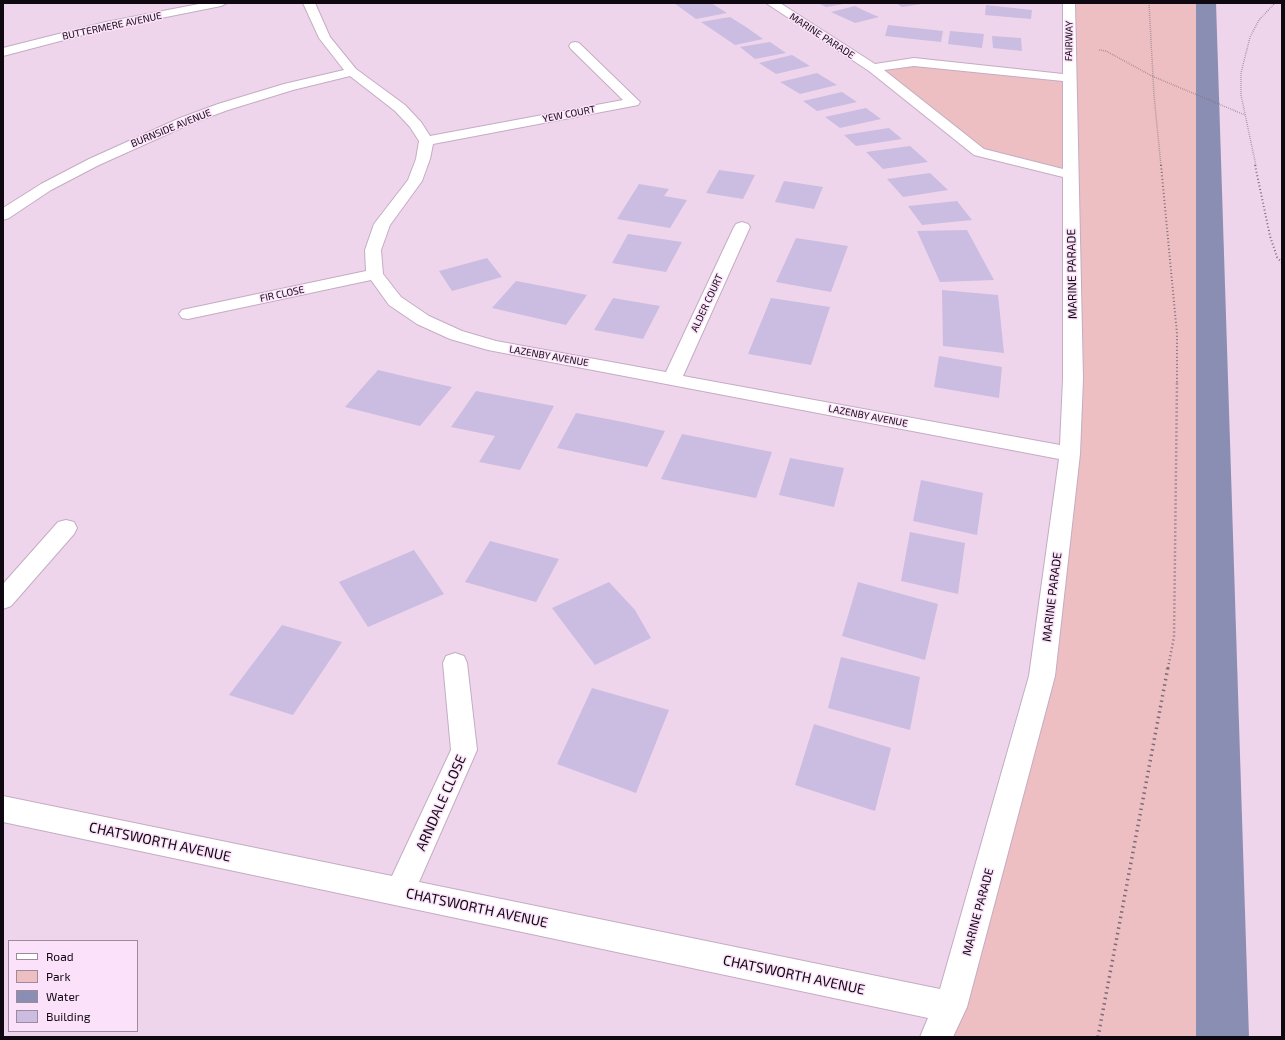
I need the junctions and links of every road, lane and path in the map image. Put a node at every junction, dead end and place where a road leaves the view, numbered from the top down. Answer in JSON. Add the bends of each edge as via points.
{"nodes":[{"id":1,"x":221,"y":3,"type":"edge"},
{"id":2,"x":310,"y":3,"type":"edge"},
{"id":3,"x":772,"y":3,"type":"edge"},
{"id":4,"x":1070,"y":3,"type":"edge"},
{"id":5,"x":1149,"y":3,"type":"edge"},
{"id":6,"x":1275,"y":3,"type":"edge"},
{"id":7,"x":575,"y":46,"type":"dead end"},
{"id":8,"x":1069,"y":46,"type":"junction"},
{"id":9,"x":3,"y":52,"type":"edge"},
{"id":10,"x":873,"y":68,"type":"junction"},
{"id":11,"x":352,"y":72,"type":"junction"},
{"id":12,"x":1152,"y":76,"type":"junction"},
{"id":13,"x":1069,"y":78,"type":"junction"},
{"id":14,"x":1245,"y":115,"type":"junction"},
{"id":15,"x":426,"y":141,"type":"junction"},
{"id":16,"x":1071,"y":175,"type":"junction"},
{"id":17,"x":3,"y":215,"type":"edge"},
{"id":18,"x":742,"y":227,"type":"dead end"},
{"id":19,"x":1282,"y":263,"type":"edge"},
{"id":20,"x":375,"y":274,"type":"junction"},
{"id":21,"x":188,"y":314,"type":"dead end"},
{"id":22,"x":672,"y":379,"type":"junction"},
{"id":23,"x":1070,"y":454,"type":"junction"},
{"id":24,"x":66,"y":528,"type":"dead end"},
{"id":25,"x":3,"y":600,"type":"edge"},
{"id":26,"x":455,"y":662,"type":"dead end"},
{"id":27,"x":3,"y":809,"type":"edge"},
{"id":28,"x":400,"y":892,"type":"junction"},
{"id":29,"x":951,"y":1007,"type":"junction"},
{"id":30,"x":936,"y":1037,"type":"edge"},
{"id":31,"x":1098,"y":1037,"type":"edge"}],
"edges":[{"from":1,"to":9,"type":"street","name":"BUTTERMERE AVENUE","via":[[106,26]]},
{"from":2,"to":11,"type":"street","via":[[325,38]]},
{"from":3,"to":10,"type":"street","name":"MARINE PARADE"},
{"from":4,"to":8,"type":"street","name":"FAIRWAY"},
{"from":5,"to":12,"type":"path"},
{"from":6,"to":14,"type":"path","via":[[1259,20],[1250,37],[1241,73],[1241,95]]},
{"from":7,"to":15,"type":"street","name":"YEW COURT","via":[[633,102]]},
{"from":8,"to":12,"type":"path","via":[[1106,51]]},
{"from":8,"to":13,"type":"street","name":"FAIRWAY"},
{"from":10,"to":13,"type":"street","via":[[914,62]]},
{"from":10,"to":16,"type":"street","name":"MARINE PARADE","via":[[979,152]]},
{"from":11,"to":15,"type":"street","via":[[400,108],[416,125]]},
{"from":11,"to":17,"type":"street","name":"BURNSIDE AVENUE","via":[[288,87],[185,121],[94,162],[46,187]]},
{"from":12,"to":14,"type":"path"},
{"from":12,"to":31,"type":"path","via":[[1177,334],[1174,637]]},
{"from":13,"to":16,"type":"street","name":"MARINE PARADE"},
{"from":14,"to":19,"type":"path","via":[[1270,236],[1277,258]]},
{"from":15,"to":20,"type":"street","via":[[415,181],[382,224],[373,250]]},
{"from":16,"to":23,"type":"street","name":"MARINE PARADE","via":[[1073,379]]},
{"from":18,"to":22,"type":"street","name":"ALDER COURT"},
{"from":20,"to":21,"type":"street","name":"FIR CLOSE"},
{"from":20,"to":22,"type":"street","name":"LAZENBY AVENUE","via":[[395,301],[423,320],[456,335],[494,346]]},
{"from":22,"to":23,"type":"street","name":"LAZENBY AVENUE"},
{"from":23,"to":29,"type":"street","name":"MARINE PARADE","via":[[1042,676]]},
{"from":24,"to":25,"type":"street"},
{"from":26,"to":28,"type":"street","name":"ARNDALE CLOSE","via":[[464,750]]},
{"from":27,"to":28,"type":"street","name":"CHATSWORTH AVENUE"},
{"from":28,"to":29,"type":"street","name":"CHATSWORTH AVENUE"},
{"from":29,"to":30,"type":"street","name":"MARINE PARADE"}]}
